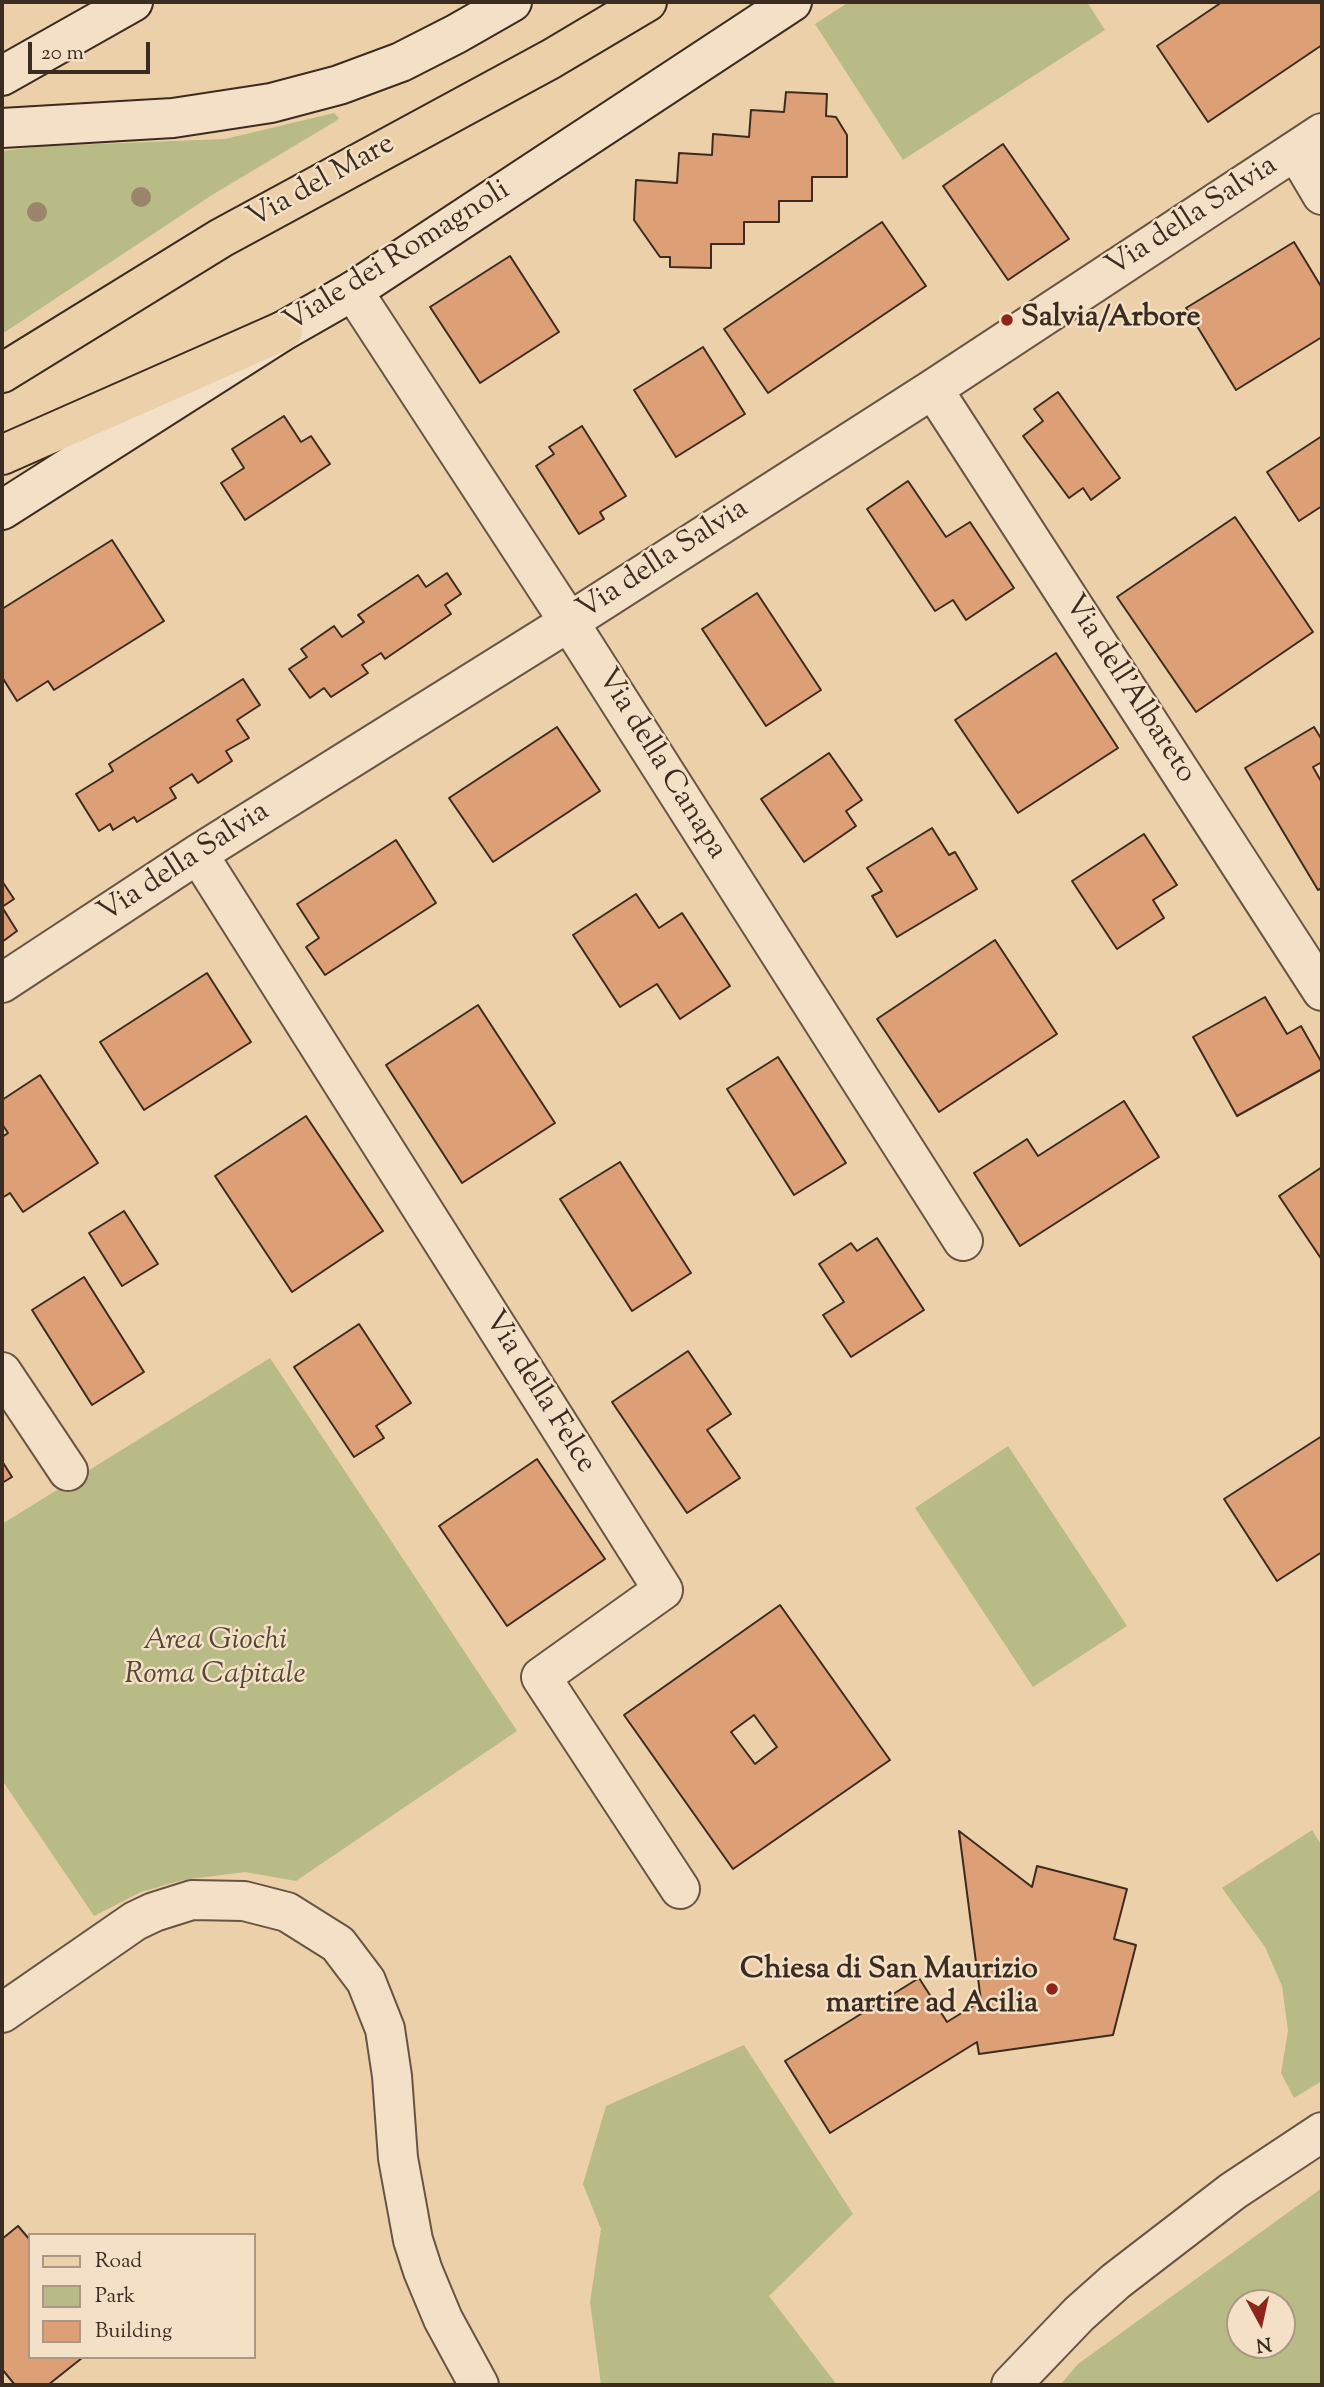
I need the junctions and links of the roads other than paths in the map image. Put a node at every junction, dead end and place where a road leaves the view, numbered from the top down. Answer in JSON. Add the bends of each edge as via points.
{"nodes":[{"id":1,"x":133,"y":2,"type":"edge"},
{"id":2,"x":512,"y":2,"type":"edge"},
{"id":3,"x":647,"y":2,"type":"edge"},
{"id":4,"x":792,"y":2,"type":"edge"},
{"id":5,"x":2,"y":76,"type":"edge"},
{"id":6,"x":2,"y":128,"type":"edge"},
{"id":7,"x":1309,"y":142,"type":"edge"},
{"id":8,"x":1322,"y":195,"type":"edge"},
{"id":9,"x":353,"y":291,"type":"junction"},
{"id":10,"x":284,"y":331,"type":"junction"},
{"id":11,"x":2,"y":373,"type":"edge"},
{"id":12,"x":933,"y":389,"type":"junction"},
{"id":13,"x":2,"y":455,"type":"edge"},
{"id":14,"x":2,"y":510,"type":"edge"},
{"id":15,"x":569,"y":622,"type":"junction"},
{"id":16,"x":198,"y":854,"type":"junction"},
{"id":17,"x":2,"y":983,"type":"edge"},
{"id":18,"x":1322,"y":991,"type":"edge"},
{"id":19,"x":963,"y":1241,"type":"dead end"},
{"id":20,"x":2,"y":1372,"type":"edge"},
{"id":21,"x":68,"y":1471,"type":"dead end"},
{"id":22,"x":680,"y":1889,"type":"dead end"},
{"id":23,"x":2,"y":2013,"type":"edge"},
{"id":24,"x":1322,"y":2132,"type":"edge"},
{"id":25,"x":479,"y":2385,"type":"edge"},
{"id":26,"x":1011,"y":2385,"type":"edge"}],
"edges":[{"from":1,"to":5,"type":"street"},
{"from":2,"to":6,"type":"street","via":[[401,62],[271,103],[173,118]]},
{"from":3,"to":11,"type":"main road","name":"Via del Mare","via":[[221,239]]},
{"from":4,"to":9,"type":"street","name":"Viale dei Romagnoli"},
{"from":7,"to":8,"type":"street"},
{"from":7,"to":12,"type":"street","name":"Via della Salvia"},
{"from":9,"to":10,"type":"street","name":"Viale dei Romagnoli"},
{"from":9,"to":15,"type":"street","name":"Via della Canapa"},
{"from":10,"to":13,"type":"main road"},
{"from":10,"to":14,"type":"street","name":"Viale dei Romagnoli"},
{"from":12,"to":15,"type":"street","name":"Via della Salvia"},
{"from":12,"to":18,"type":"street","name":"Via dell'Albareto"},
{"from":15,"to":16,"type":"street","name":"Via della Salvia"},
{"from":15,"to":19,"type":"street","name":"Via della Canapa"},
{"from":16,"to":17,"type":"street","name":"Via della Salvia"},
{"from":16,"to":22,"type":"street","name":"Via della Felce","via":[[663,1590],[541,1677]]},
{"from":20,"to":21,"type":"street"},
{"from":23,"to":25,"type":"street","via":[[135,1921],[192,1900],[244,1901],[278,1910],[338,1944],[366,1981],[385,2029],[402,2186],[413,2240],[443,2319]]},
{"from":24,"to":26,"type":"street","via":[[1233,2192],[1116,2281]]}]}
